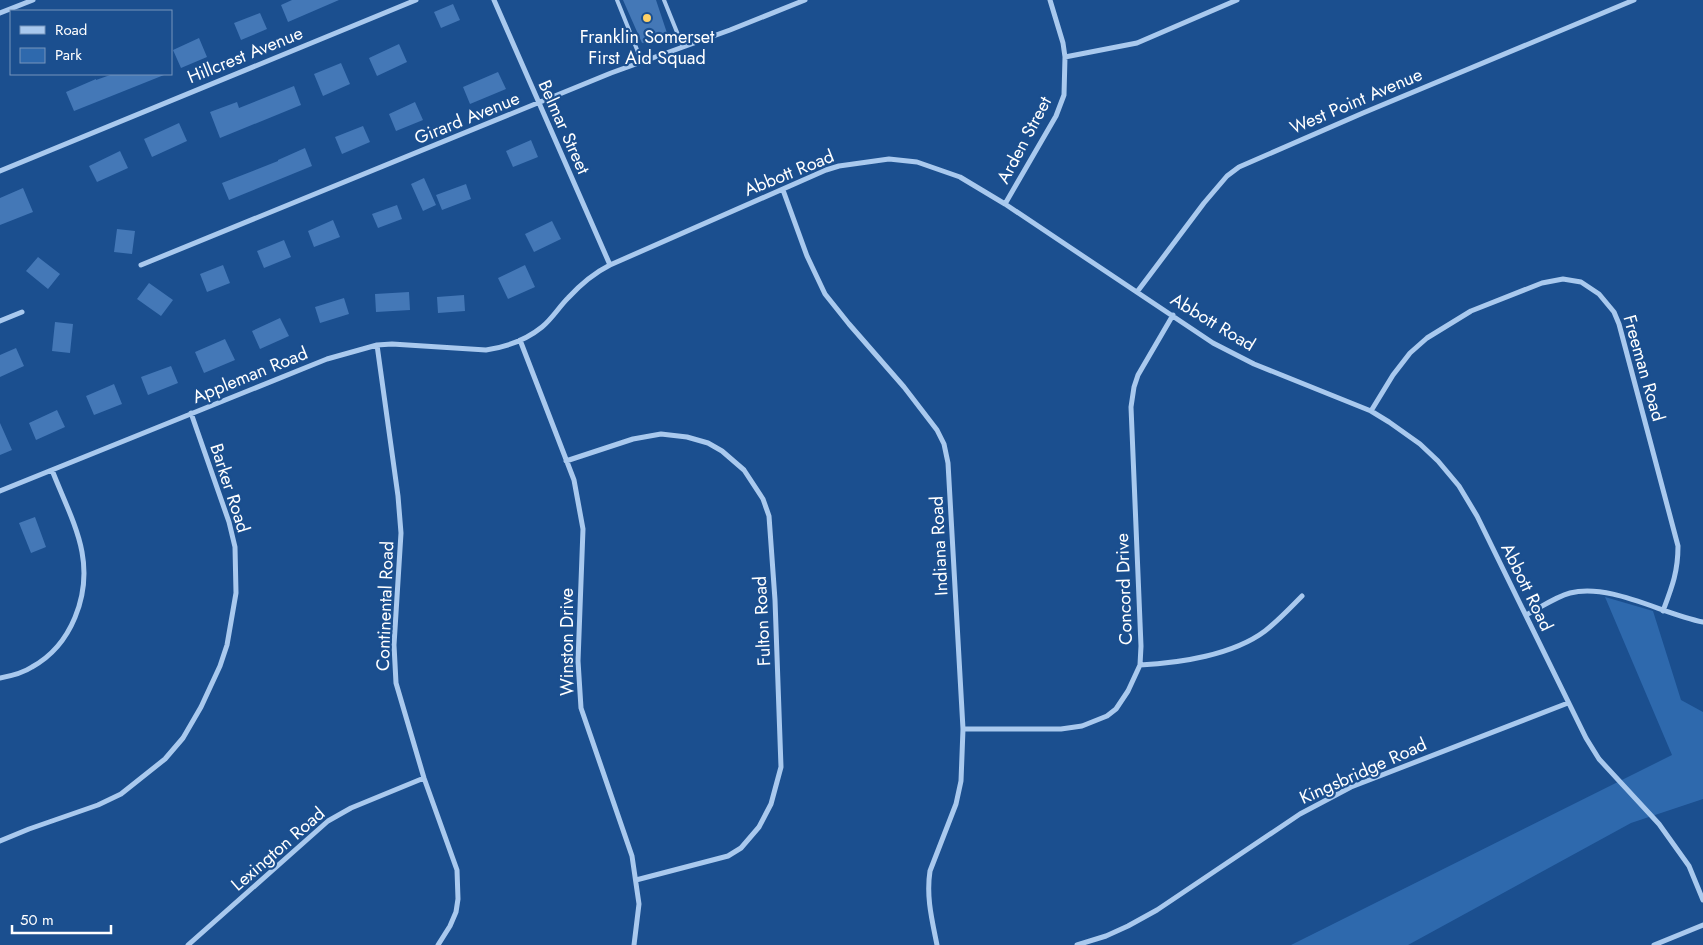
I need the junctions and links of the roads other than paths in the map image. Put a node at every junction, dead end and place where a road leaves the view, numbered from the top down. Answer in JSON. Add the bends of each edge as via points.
{"nodes":[{"id":1,"x":33,"y":0,"type":"edge"},
{"id":2,"x":416,"y":0,"type":"edge"},
{"id":3,"x":494,"y":0,"type":"edge"},
{"id":4,"x":617,"y":0,"type":"edge"},
{"id":5,"x":664,"y":0,"type":"edge"},
{"id":6,"x":805,"y":0,"type":"edge"},
{"id":7,"x":1050,"y":0,"type":"edge"},
{"id":8,"x":1237,"y":0,"type":"edge"},
{"id":9,"x":1634,"y":0,"type":"edge"},
{"id":10,"x":0,"y":13,"type":"edge"},
{"id":11,"x":683,"y":47,"type":"junction"},
{"id":12,"x":1065,"y":57,"type":"junction"},
{"id":13,"x":642,"y":62,"type":"junction"},
{"id":14,"x":539,"y":104,"type":"junction"},
{"id":15,"x":0,"y":170,"type":"edge"},
{"id":16,"x":783,"y":190,"type":"junction"},
{"id":17,"x":1005,"y":204,"type":"junction"},
{"id":18,"x":141,"y":265,"type":"dead end"},
{"id":19,"x":610,"y":265,"type":"junction"},
{"id":20,"x":1137,"y":292,"type":"junction"},
{"id":21,"x":22,"y":312,"type":"dead end"},
{"id":22,"x":1173,"y":315,"type":"junction"},
{"id":23,"x":0,"y":321,"type":"edge"},
{"id":24,"x":520,"y":340,"type":"junction"},
{"id":25,"x":377,"y":345,"type":"junction"},
{"id":26,"x":1371,"y":411,"type":"junction"},
{"id":27,"x":191,"y":413,"type":"junction"},
{"id":28,"x":566,"y":461,"type":"junction"},
{"id":29,"x":52,"y":470,"type":"junction"},
{"id":30,"x":0,"y":491,"type":"edge"},
{"id":31,"x":1302,"y":596,"type":"dead end"},
{"id":32,"x":1663,"y":611,"type":"junction"},
{"id":33,"x":1526,"y":615,"type":"junction"},
{"id":34,"x":1703,"y":622,"type":"edge"},
{"id":35,"x":1140,"y":665,"type":"junction"},
{"id":36,"x":0,"y":678,"type":"edge"},
{"id":37,"x":1568,"y":703,"type":"junction"},
{"id":38,"x":963,"y":729,"type":"junction"},
{"id":39,"x":424,"y":778,"type":"junction"},
{"id":40,"x":0,"y":841,"type":"edge"},
{"id":41,"x":636,"y":880,"type":"junction"},
{"id":42,"x":1703,"y":900,"type":"edge"},
{"id":43,"x":1703,"y":925,"type":"edge"},
{"id":44,"x":188,"y":945,"type":"edge"},
{"id":45,"x":438,"y":945,"type":"edge"},
{"id":46,"x":634,"y":945,"type":"edge"},
{"id":47,"x":937,"y":945,"type":"edge"},
{"id":48,"x":1077,"y":945,"type":"edge"},
{"id":49,"x":1654,"y":945,"type":"edge"}],
"edges":[{"from":1,"to":10,"type":"street"},
{"from":2,"to":15,"type":"street","name":"Hillcrest Avenue"},
{"from":3,"to":14,"type":"street","name":"Belmar Street"},
{"from":4,"to":13,"type":"lane"},
{"from":5,"to":11,"type":"lane"},
{"from":6,"to":11,"type":"street","name":"Girard Avenue"},
{"from":7,"to":12,"type":"street","name":"Arden Street"},
{"from":8,"to":12,"type":"street","via":[[1136,42]]},
{"from":9,"to":20,"type":"street","name":"West Point Avenue","via":[[1239,167],[1204,203]]},
{"from":11,"to":13,"type":"street","name":"Girard Avenue"},
{"from":12,"to":17,"type":"street","name":"Arden Street","via":[[1064,95],[1056,116]]},
{"from":13,"to":14,"type":"street","name":"Girard Avenue"},
{"from":14,"to":18,"type":"street","name":"Girard Avenue"},
{"from":14,"to":19,"type":"street","name":"Belmar Street"},
{"from":16,"to":17,"type":"street","name":"Abbott Road","via":[[839,166],[889,159],[917,162],[960,177]]},
{"from":16,"to":19,"type":"street","name":"Abbott Road"},
{"from":16,"to":38,"type":"street","name":"Indiana Road","via":[[807,256],[826,294],[915,401],[944,444],[948,463]]},
{"from":17,"to":20,"type":"street","name":"Abbott Road"},
{"from":19,"to":24,"type":"street","name":"Abbott Road","via":[[598,271],[568,298],[543,326]]},
{"from":20,"to":22,"type":"street","name":"Abbott Road"},
{"from":21,"to":23,"type":"street"},
{"from":22,"to":26,"type":"street","name":"Abbott Road","via":[[1213,343],[1254,364]]},
{"from":22,"to":35,"type":"street","name":"Concord Drive","via":[[1138,375],[1131,407]]},
{"from":24,"to":25,"type":"street","name":"Appleman Road","via":[[486,350]]},
{"from":24,"to":28,"type":"street","name":"Winston Drive"},
{"from":25,"to":27,"type":"street","name":"Appleman Road","via":[[327,359]]},
{"from":25,"to":39,"type":"street","name":"Continental Road","via":[[400,524],[394,645],[396,684]]},
{"from":26,"to":32,"type":"street","name":"Freeman Road","via":[[1410,354],[1427,338],[1472,311],[1542,283],[1563,279],[1581,282],[1599,294],[1619,324],[1678,546],[1675,578]]},
{"from":26,"to":33,"type":"street","name":"Abbott Road","via":[[1420,444],[1459,486]]},
{"from":27,"to":29,"type":"street","name":"Appleman Road"},
{"from":27,"to":40,"type":"street","name":"Barker Road","via":[[230,522],[234,547],[236,593],[220,666],[183,738],[165,759],[121,794]]},
{"from":28,"to":41,"type":"street","name":"Winston Drive","via":[[574,480],[584,530],[578,661],[581,708],[632,856]]},
{"from":28,"to":41,"type":"street","name":"Fulton Road","via":[[633,439],[661,434],[687,437],[722,451],[744,470],[764,499],[769,516],[781,767],[772,804],[759,827],[741,848],[728,856]]},
{"from":29,"to":30,"type":"street","name":"Appleman Road"},
{"from":29,"to":36,"type":"street","via":[[77,534],[85,585],[63,640],[33,668]]},
{"from":31,"to":35,"type":"street","via":[[1265,631],[1242,644],[1201,658]]},
{"from":32,"to":33,"type":"street","via":[[1618,596],[1582,590]]},
{"from":32,"to":34,"type":"street"},
{"from":33,"to":37,"type":"street","name":"Abbott Road"},
{"from":35,"to":38,"type":"street","name":"Concord Drive","via":[[1116,709],[1082,726]]},
{"from":37,"to":42,"type":"street","name":"Abbott Road","via":[[1599,759],[1659,824],[1689,866]]},
{"from":37,"to":48,"type":"street","name":"Kingsbridge Road","via":[[1351,787],[1300,814],[1157,910],[1113,933]]},
{"from":38,"to":47,"type":"street","name":"Indiana Road","via":[[961,781],[956,804],[928,883]]},
{"from":39,"to":44,"type":"street","name":"Lexington Road","via":[[328,820]]},
{"from":39,"to":45,"type":"street","name":"Continental Road","via":[[456,870],[456,912]]},
{"from":41,"to":46,"type":"street","name":"Winston Drive","via":[[639,904]]},
{"from":43,"to":49,"type":"street"}]}
